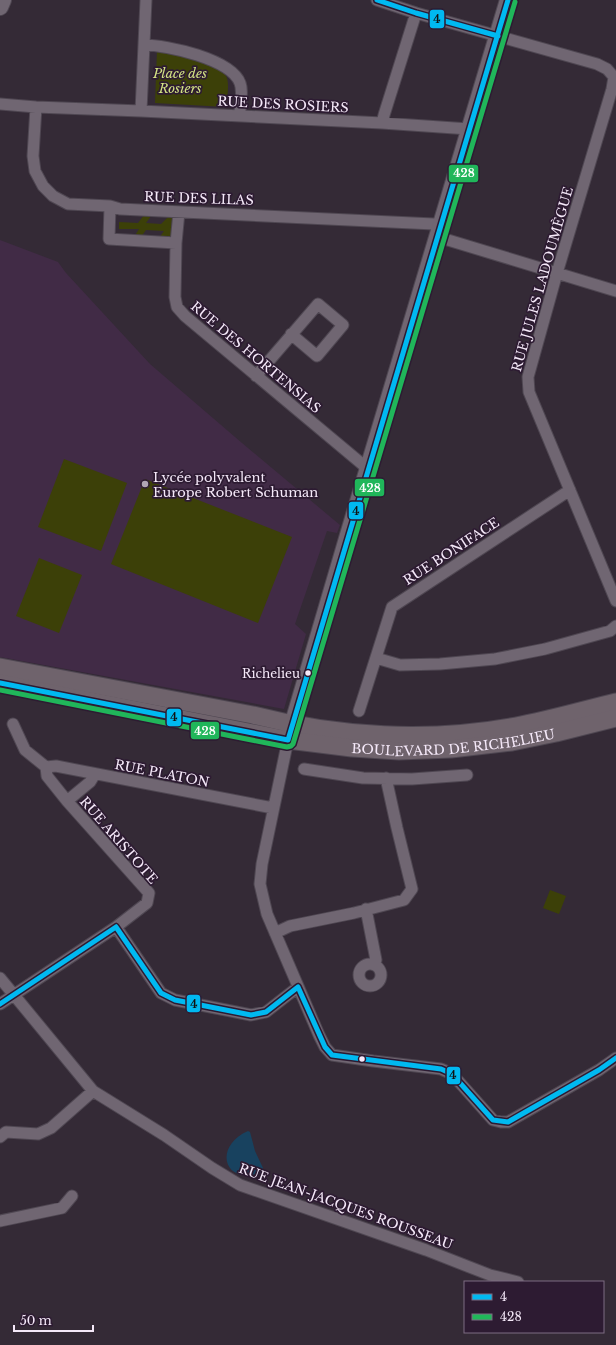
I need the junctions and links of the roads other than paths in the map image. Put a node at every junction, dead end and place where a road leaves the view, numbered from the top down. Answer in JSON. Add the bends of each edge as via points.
{"nodes":[{"id":1,"x":3,"y":0,"type":"edge"},
{"id":2,"x":146,"y":0,"type":"edge"},
{"id":3,"x":377,"y":0,"type":"edge"},
{"id":4,"x":508,"y":0,"type":"edge"},
{"id":5,"x":0,"y":7,"type":"edge"},
{"id":6,"x":416,"y":13,"type":"junction"},
{"id":7,"x":498,"y":36,"type":"junction"},
{"id":8,"x":144,"y":45,"type":"junction"},
{"id":9,"x":0,"y":104,"type":"edge"},
{"id":10,"x":36,"y":108,"type":"junction"},
{"id":11,"x":141,"y":111,"type":"junction"},
{"id":12,"x":240,"y":116,"type":"junction"},
{"id":13,"x":382,"y":123,"type":"junction"},
{"id":14,"x":469,"y":129,"type":"junction"},
{"id":15,"x":110,"y":206,"type":"junction"},
{"id":16,"x":179,"y":212,"type":"junction"},
{"id":17,"x":439,"y":232,"type":"junction"},
{"id":18,"x":176,"y":243,"type":"junction"},
{"id":19,"x":557,"y":273,"type":"junction"},
{"id":20,"x":616,"y":291,"type":"edge"},
{"id":21,"x":292,"y":334,"type":"junction"},
{"id":22,"x":256,"y":376,"type":"junction"},
{"id":23,"x":368,"y":469,"type":"junction"},
{"id":24,"x":570,"y":490,"type":"junction"},
{"id":25,"x":612,"y":578,"type":"edge"},
{"id":26,"x":616,"y":601,"type":"edge"},
{"id":27,"x":616,"y":626,"type":"edge"},
{"id":28,"x":376,"y":658,"type":"junction"},
{"id":29,"x":0,"y":667,"type":"edge"},
{"id":30,"x":0,"y":683,"type":"edge"},
{"id":31,"x":616,"y":702,"type":"edge"},
{"id":32,"x":359,"y":711,"type":"dead end"},
{"id":33,"x":616,"y":718,"type":"edge"},
{"id":34,"x":13,"y":724,"type":"dead end"},
{"id":35,"x":290,"y":732,"type":"junction"},
{"id":36,"x":46,"y":767,"type":"junction"},
{"id":37,"x":304,"y":769,"type":"dead end"},
{"id":38,"x":95,"y":774,"type":"junction"},
{"id":39,"x":467,"y":775,"type":"dead end"},
{"id":40,"x":386,"y":778,"type":"junction"},
{"id":41,"x":67,"y":801,"type":"junction"},
{"id":42,"x":273,"y":808,"type":"junction"},
{"id":43,"x":366,"y":909,"type":"junction"},
{"id":44,"x":116,"y":927,"type":"junction"},
{"id":45,"x":275,"y":933,"type":"junction"},
{"id":46,"x":374,"y":965,"type":"dead end"},
{"id":47,"x":0,"y":978,"type":"edge"},
{"id":48,"x":298,"y":987,"type":"junction"},
{"id":49,"x":14,"y":995,"type":"junction"},
{"id":50,"x":0,"y":1004,"type":"edge"},
{"id":51,"x":616,"y":1058,"type":"edge"},
{"id":52,"x":93,"y":1091,"type":"junction"},
{"id":53,"x":0,"y":1137,"type":"edge"},
{"id":54,"x":72,"y":1196,"type":"dead end"},
{"id":55,"x":0,"y":1221,"type":"edge"},
{"id":56,"x":514,"y":1281,"type":"edge"}],
"edges":[{"from":1,"to":5,"type":"street"},
{"from":2,"to":8,"type":"street"},
{"from":3,"to":6,"type":"street"},
{"from":4,"to":7,"type":"street"},
{"from":6,"to":7,"type":"street"},
{"from":6,"to":13,"type":"street"},
{"from":7,"to":14,"type":"street"},
{"from":7,"to":19,"type":"street","name":"RUE JULES LADOUMÈGUE","via":[[597,64],[607,69],[614,77]]},
{"from":8,"to":11,"type":"street"},
{"from":8,"to":12,"type":"street","via":[[183,51],[228,68],[241,84]]},
{"from":9,"to":10,"type":"street","name":"RUE DES ROSIERS"},
{"from":10,"to":11,"type":"street","name":"RUE DES ROSIERS"},
{"from":10,"to":15,"type":"street","name":"RUE DES LILAS","via":[[33,156],[35,171],[43,186],[53,196],[68,204]]},
{"from":11,"to":12,"type":"street","name":"RUE DES ROSIERS"},
{"from":12,"to":13,"type":"street","name":"RUE DES ROSIERS"},
{"from":13,"to":14,"type":"street","name":"RUE DES ROSIERS"},
{"from":14,"to":17,"type":"street"},
{"from":15,"to":16,"type":"street","name":"RUE DES LILAS","via":[[120,209]]},
{"from":15,"to":18,"type":"street","via":[[109,239]]},
{"from":16,"to":17,"type":"street","name":"RUE DES LILAS","via":[[426,224]]},
{"from":16,"to":18,"type":"street","name":"RUE DES HORTENSIAS"},
{"from":17,"to":19,"type":"street","name":"RUE DES LILAS"},
{"from":17,"to":23,"type":"street"},
{"from":18,"to":22,"type":"street","name":"RUE DES HORTENSIAS","via":[[177,307]]},
{"from":19,"to":20,"type":"street","name":"RUE DES LILAS"},
{"from":19,"to":24,"type":"street","name":"RUE JULES LADOUMÈGUE","via":[[528,377],[529,392]]},
{"from":21,"to":21,"type":"street","via":[[318,304],[343,325],[317,356]]},
{"from":21,"to":22,"type":"street"},
{"from":22,"to":23,"type":"street","name":"RUE DES HORTENSIAS"},
{"from":23,"to":35,"type":"street"},
{"from":24,"to":25,"type":"street","name":"RUE JULES LADOUMÈGUE"},
{"from":24,"to":28,"type":"street","name":"RUE BONIFACE","via":[[392,607]]},
{"from":25,"to":26,"type":"street","name":"RUE JULES LADOUMÈGUE"},
{"from":27,"to":28,"type":"street","via":[[610,631],[545,649],[495,659],[400,665]]},
{"from":28,"to":32,"type":"street","name":"RUE BONIFACE"},
{"from":29,"to":35,"type":"main road","name":"BOULEVARD DE RICHELIEU","via":[[246,714]]},
{"from":30,"to":35,"type":"main road","name":"BOULEVARD DE RICHELIEU"},
{"from":31,"to":35,"type":"main road","name":"BOULEVARD DE RICHELIEU","via":[[515,726],[450,735]]},
{"from":33,"to":35,"type":"main road","name":"BOULEVARD DE RICHELIEU","via":[[556,734],[451,749],[399,751],[352,748]]},
{"from":34,"to":36,"type":"street","name":"RUE ARISTOTE","via":[[25,750]]},
{"from":35,"to":42,"type":"street"},
{"from":36,"to":38,"type":"street","name":"RUE PLATON","via":[[56,766]]},
{"from":36,"to":41,"type":"street","name":"RUE ARISTOTE","via":[[47,776]]},
{"from":37,"to":40,"type":"street","via":[[363,778]]},
{"from":38,"to":41,"type":"street","via":[[90,782]]},
{"from":38,"to":42,"type":"street","name":"RUE PLATON"},
{"from":39,"to":40,"type":"street"},
{"from":40,"to":43,"type":"street","via":[[412,889],[404,900]]},
{"from":41,"to":44,"type":"street","name":"RUE ARISTOTE","via":[[149,893],[147,903]]},
{"from":42,"to":45,"type":"street","via":[[260,884],[267,914]]},
{"from":43,"to":45,"type":"street","via":[[290,926]]},
{"from":43,"to":46,"type":"street","via":[[376,960]]},
{"from":44,"to":48,"type":"street","via":[[161,993],[175,1000],[251,1015],[266,1012]]},
{"from":44,"to":49,"type":"street","name":"RUE ARISTOTE"},
{"from":45,"to":48,"type":"street"},
{"from":47,"to":49,"type":"street","name":"RUE JEAN-JACQUES ROUSSEAU"},
{"from":48,"to":51,"type":"street","via":[[325,1047],[332,1055],[448,1071],[493,1120],[501,1122],[508,1122]]},
{"from":49,"to":50,"type":"street","name":"RUE ARISTOTE"},
{"from":49,"to":52,"type":"street","name":"RUE JEAN-JACQUES ROUSSEAU"},
{"from":52,"to":53,"type":"street","via":[[51,1128],[38,1134],[6,1132]]},
{"from":52,"to":56,"type":"street","name":"RUE JEAN-JACQUES ROUSSEAU","via":[[240,1185],[490,1275]]},
{"from":54,"to":55,"type":"street","via":[[62,1208]]}]}
